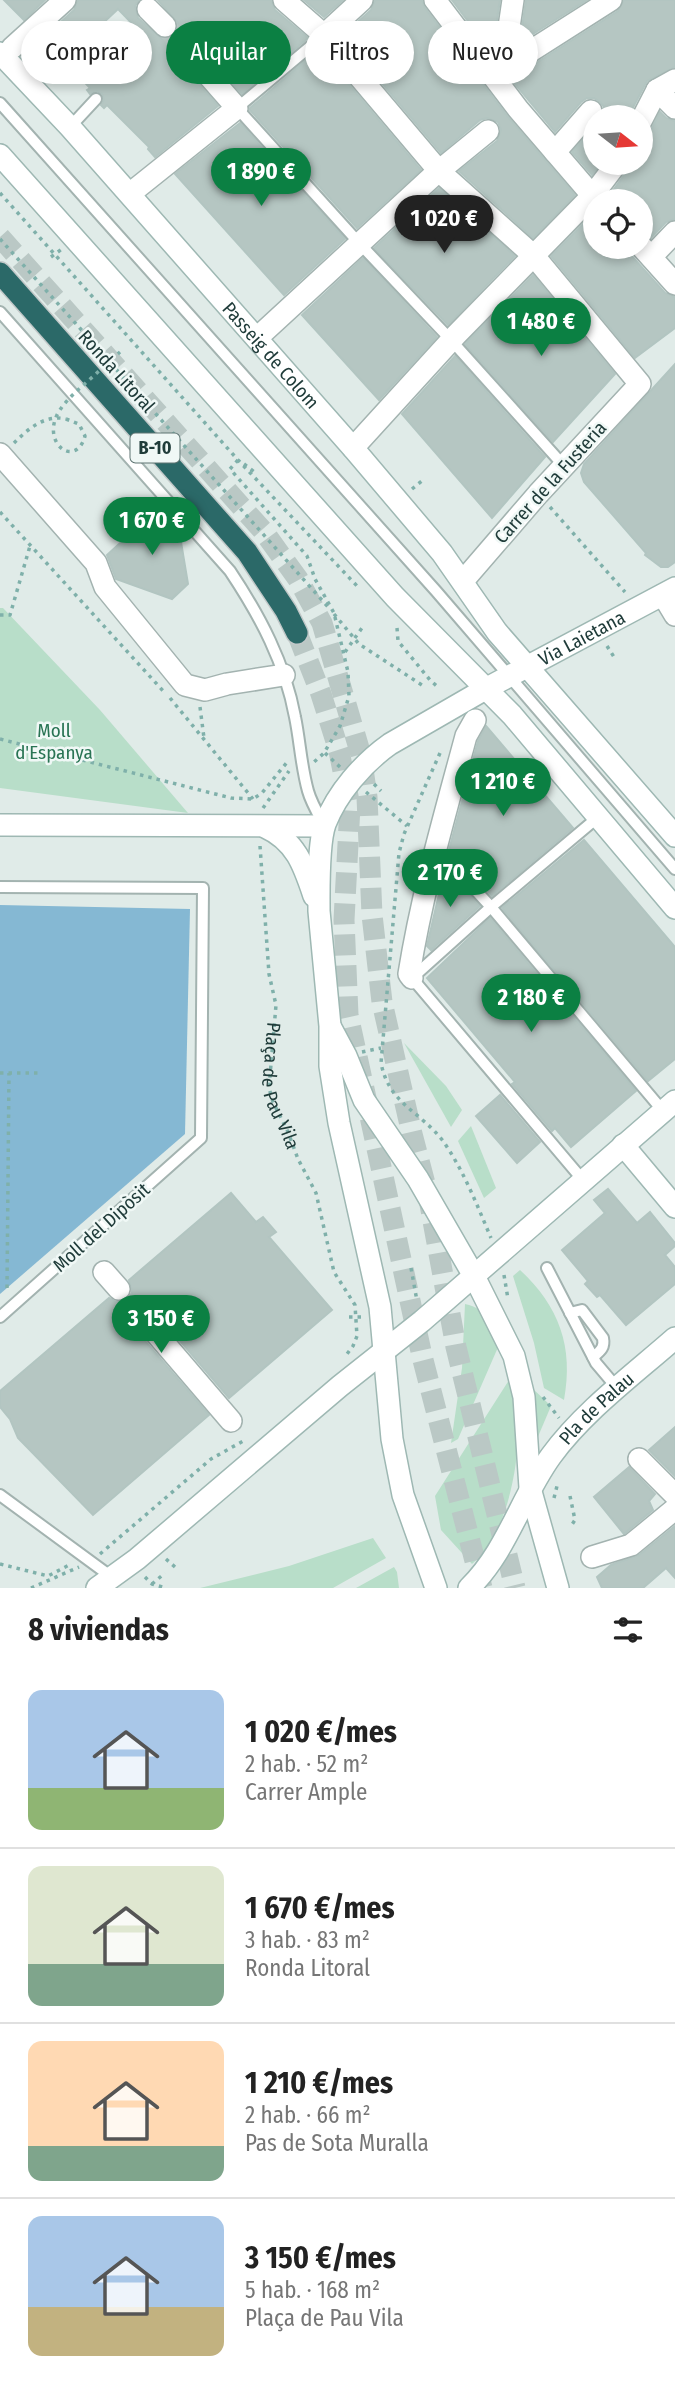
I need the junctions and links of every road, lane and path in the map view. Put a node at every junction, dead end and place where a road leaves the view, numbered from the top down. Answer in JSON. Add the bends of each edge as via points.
{"nodes":[{"id":1,"x":65,"y":0,"type":"edge"},
{"id":2,"x":284,"y":0,"type":"edge"},
{"id":3,"x":362,"y":0,"type":"edge"},
{"id":4,"x":435,"y":0,"type":"edge"},
{"id":5,"x":513,"y":0,"type":"edge"},
{"id":6,"x":143,"y":4,"type":"edge"},
{"id":7,"x":598,"y":4,"type":"edge"},
{"id":8,"x":308,"y":21,"type":"edge"},
{"id":9,"x":339,"y":21,"type":"edge"},
{"id":10,"x":454,"y":21,"type":"edge"},
{"id":11,"x":509,"y":21,"type":"edge"},
{"id":12,"x":165,"y":26,"type":"tunnel mouth"},
{"id":13,"x":538,"y":44,"type":"edge"},
{"id":14,"x":6,"y":50,"type":"edge"},
{"id":15,"x":305,"y":51,"type":"edge"},
{"id":16,"x":216,"y":84,"type":"edge"},
{"id":17,"x":365,"y":84,"type":"edge"},
{"id":18,"x":505,"y":84,"type":"edge"},
{"id":19,"x":666,"y":85,"type":"edge"},
{"id":20,"x":96,"y":99,"type":"dead end"},
{"id":21,"x":0,"y":103,"type":"edge"},
{"id":22,"x":652,"y":105,"type":"edge"},
{"id":23,"x":237,"y":108,"type":"junction"},
{"id":24,"x":675,"y":108,"type":"edge"},
{"id":25,"x":583,"y":120,"type":"edge"},
{"id":26,"x":70,"y":127,"type":"junction"},
{"id":27,"x":488,"y":131,"type":"dead end"},
{"id":28,"x":555,"y":152,"type":"junction"},
{"id":29,"x":0,"y":155,"type":"edge"},
{"id":30,"x":439,"y":171,"type":"junction"},
{"id":31,"x":137,"y":188,"type":"dead end"},
{"id":32,"x":586,"y":189,"type":"edge"},
{"id":33,"x":0,"y":193,"type":"edge"},
{"id":34,"x":583,"y":209,"type":"edge"},
{"id":35,"x":675,"y":232,"type":"edge"},
{"id":36,"x":0,"y":239,"type":"edge"},
{"id":37,"x":360,"y":244,"type":"junction"},
{"id":38,"x":653,"y":246,"type":"edge"},
{"id":39,"x":534,"y":256,"type":"junction"},
{"id":40,"x":653,"y":259,"type":"edge"},
{"id":41,"x":0,"y":273,"type":"edge"},
{"id":42,"x":675,"y":284,"type":"edge"},
{"id":43,"x":0,"y":312,"type":"edge"},
{"id":44,"x":257,"y":338,"type":"junction"},
{"id":45,"x":451,"y":340,"type":"junction"},
{"id":46,"x":120,"y":352,"type":"dead end"},
{"id":47,"x":114,"y":357,"type":"junction"},
{"id":48,"x":107,"y":363,"type":"dead end"},
{"id":49,"x":101,"y":369,"type":"dead end"},
{"id":50,"x":353,"y":448,"type":"junction"},
{"id":51,"x":1,"y":455,"type":"edge"},
{"id":52,"x":238,"y":460,"type":"junction"},
{"id":53,"x":564,"y":466,"type":"junction"},
{"id":54,"x":423,"y":480,"type":"dead end"},
{"id":55,"x":408,"y":492,"type":"dead end"},
{"id":56,"x":546,"y":503,"type":"dead end"},
{"id":57,"x":0,"y":512,"type":"edge"},
{"id":58,"x":30,"y":546,"type":"junction"},
{"id":59,"x":463,"y":581,"type":"junction"},
{"id":60,"x":360,"y":589,"type":"dead end"},
{"id":61,"x":669,"y":591,"type":"edge"},
{"id":62,"x":625,"y":592,"type":"dead end"},
{"id":63,"x":334,"y":614,"type":"junction"},
{"id":64,"x":0,"y":615,"type":"edge"},
{"id":65,"x":675,"y":615,"type":"edge"},
{"id":66,"x":364,"y":625,"type":"dead end"},
{"id":67,"x":397,"y":628,"type":"dead end"},
{"id":68,"x":296,"y":634,"type":"tunnel mouth"},
{"id":69,"x":354,"y":638,"type":"junction"},
{"id":70,"x":408,"y":644,"type":"dead end"},
{"id":71,"x":401,"y":645,"type":"junction"},
{"id":72,"x":607,"y":646,"type":"dead end"},
{"id":73,"x":344,"y":653,"type":"junction"},
{"id":74,"x":614,"y":657,"type":"dead end"},
{"id":75,"x":529,"y":667,"type":"junction"},
{"id":76,"x":284,"y":675,"type":"junction"},
{"id":77,"x":508,"y":677,"type":"junction"},
{"id":78,"x":425,"y":687,"type":"dead end"},
{"id":79,"x":197,"y":688,"type":"junction"},
{"id":80,"x":439,"y":688,"type":"dead end"},
{"id":81,"x":487,"y":688,"type":"junction"},
{"id":82,"x":475,"y":720,"type":"dead end"},
{"id":83,"x":0,"y":739,"type":"edge"},
{"id":84,"x":204,"y":741,"type":"junction"},
{"id":85,"x":324,"y":753,"type":"junction"},
{"id":86,"x":440,"y":753,"type":"dead end"},
{"id":87,"x":293,"y":754,"type":"dead end"},
{"id":88,"x":311,"y":764,"type":"dead end"},
{"id":89,"x":337,"y":764,"type":"dead end"},
{"id":90,"x":294,"y":766,"type":"dead end"},
{"id":91,"x":374,"y":784,"type":"dead end"},
{"id":92,"x":381,"y":791,"type":"dead end"},
{"id":93,"x":368,"y":794,"type":"dead end"},
{"id":94,"x":253,"y":799,"type":"junction"},
{"id":95,"x":597,"y":818,"type":"junction"},
{"id":96,"x":0,"y":825,"type":"edge"},
{"id":97,"x":324,"y":826,"type":"junction"},
{"id":98,"x":407,"y":826,"type":"junction"},
{"id":99,"x":262,"y":827,"type":"junction"},
{"id":100,"x":675,"y":836,"type":"edge"},
{"id":101,"x":437,"y":847,"type":"junction"},
{"id":102,"x":675,"y":869,"type":"edge"},
{"id":103,"x":0,"y":887,"type":"edge"},
{"id":104,"x":491,"y":907,"type":"junction"},
{"id":105,"x":675,"y":908,"type":"edge"},
{"id":106,"x":319,"y":911,"type":"junction"},
{"id":107,"x":412,"y":978,"type":"junction"},
{"id":108,"x":330,"y":1026,"type":"junction"},
{"id":109,"x":381,"y":1048,"type":"junction"},
{"id":110,"x":358,"y":1053,"type":"dead end"},
{"id":111,"x":0,"y":1073,"type":"edge"},
{"id":112,"x":9,"y":1073,"type":"junction"},
{"id":113,"x":41,"y":1073,"type":"dead end"},
{"id":114,"x":669,"y":1106,"type":"edge"},
{"id":115,"x":623,"y":1145,"type":"junction"},
{"id":116,"x":582,"y":1179,"type":"junction"},
{"id":117,"x":675,"y":1207,"type":"edge"},
{"id":118,"x":491,"y":1239,"type":"dead end"},
{"id":119,"x":411,"y":1268,"type":"dead end"},
{"id":120,"x":547,"y":1268,"type":"dead end"},
{"id":121,"x":104,"y":1272,"type":"dead end"},
{"id":122,"x":474,"y":1276,"type":"junction"},
{"id":123,"x":7,"y":1288,"type":"dead end"},
{"id":124,"x":119,"y":1289,"type":"dead end"},
{"id":125,"x":418,"y":1307,"type":"dead end"},
{"id":126,"x":136,"y":1310,"type":"dead end"},
{"id":127,"x":570,"y":1313,"type":"junction"},
{"id":128,"x":0,"y":1317,"type":"edge"},
{"id":129,"x":349,"y":1317,"type":"dead end"},
{"id":130,"x":357,"y":1317,"type":"junction"},
{"id":131,"x":370,"y":1317,"type":"dead end"},
{"id":132,"x":675,"y":1338,"type":"edge"},
{"id":133,"x":384,"y":1350,"type":"junction"},
{"id":134,"x":345,"y":1356,"type":"dead end"},
{"id":135,"x":593,"y":1357,"type":"junction"},
{"id":136,"x":618,"y":1389,"type":"junction"},
{"id":137,"x":552,"y":1406,"type":"dead end"},
{"id":138,"x":563,"y":1413,"type":"dead end"},
{"id":139,"x":557,"y":1414,"type":"junction"},
{"id":140,"x":546,"y":1417,"type":"dead end"},
{"id":141,"x":231,"y":1421,"type":"dead end"},
{"id":142,"x":561,"y":1421,"type":"dead end"},
{"id":143,"x":250,"y":1437,"type":"dead end"},
{"id":144,"x":639,"y":1459,"type":"dead end"},
{"id":145,"x":530,"y":1488,"type":"junction"},
{"id":146,"x":0,"y":1495,"type":"edge"},
{"id":147,"x":675,"y":1495,"type":"edge"},
{"id":148,"x":570,"y":1496,"type":"dead end"},
{"id":149,"x":675,"y":1509,"type":"edge"},
{"id":150,"x":571,"y":1525,"type":"dead end"},
{"id":151,"x":592,"y":1557,"type":"dead end"},
{"id":152,"x":90,"y":1559,"type":"junction"},
{"id":153,"x":165,"y":1559,"type":"dead end"},
{"id":154,"x":0,"y":1564,"type":"edge"},
{"id":155,"x":175,"y":1567,"type":"dead end"},
{"id":156,"x":138,"y":1570,"type":"junction"},
{"id":157,"x":165,"y":1573,"type":"dead end"},
{"id":158,"x":152,"y":1584,"type":"junction"},
{"id":159,"x":110,"y":1585,"type":"edge"},
{"id":160,"x":31,"y":1588,"type":"edge"},
{"id":161,"x":166,"y":1588,"type":"edge"},
{"id":162,"x":436,"y":1588,"type":"edge"},
{"id":163,"x":469,"y":1588,"type":"edge"},
{"id":164,"x":558,"y":1588,"type":"edge"}],
"edges":[{"from":1,"to":14,"type":"street"},
{"from":2,"to":8,"type":"street"},
{"from":3,"to":9,"type":"street"},
{"from":4,"to":10,"type":"street"},
{"from":5,"to":11,"type":"street"},
{"from":6,"to":12,"type":"street"},
{"from":7,"to":13,"type":"street"},
{"from":14,"to":26,"type":"street","name":"Passeig de Colom"},
{"from":15,"to":23,"type":"lane"},
{"from":16,"to":23,"type":"street"},
{"from":17,"to":30,"type":"street"},
{"from":18,"to":28,"type":"street","via":[[518,109]]},
{"from":19,"to":22,"type":"street"},
{"from":19,"to":24,"type":"street"},
{"from":20,"to":26,"type":"lane"},
{"from":21,"to":77,"type":"lane","name":"Passeig de Colom"},
{"from":23,"to":31,"type":"street"},
{"from":23,"to":37,"type":"lane"},
{"from":25,"to":28,"type":"street"},
{"from":26,"to":44,"type":"street","name":"Passeig de Colom"},
{"from":27,"to":30,"type":"street"},
{"from":28,"to":32,"type":"street"},
{"from":29,"to":81,"type":"street","via":[[389,591]]},
{"from":30,"to":37,"type":"street"},
{"from":30,"to":39,"type":"street"},
{"from":33,"to":52,"type":"path"},
{"from":34,"to":39,"type":"street"},
{"from":35,"to":38,"type":"street"},
{"from":36,"to":47,"type":"path","via":[[103,354]]},
{"from":37,"to":44,"type":"street"},
{"from":37,"to":45,"type":"lane"},
{"from":39,"to":45,"type":"street"},
{"from":39,"to":53,"type":"street","name":"Carrer de la Fusteria","via":[[640,384]]},
{"from":40,"to":42,"type":"street"},
{"from":41,"to":68,"type":"highway","name":"Ronda Litoral","number":"B-10","via":[[247,552]]},
{"from":43,"to":76,"type":"lane","via":[[230,571],[257,611]]},
{"from":44,"to":50,"type":"street","name":"Passeig de Colom"},
{"from":45,"to":50,"type":"street"},
{"from":45,"to":53,"type":"lane"},
{"from":46,"to":47,"type":"path"},
{"from":47,"to":48,"type":"path"},
{"from":47,"to":63,"type":"path","via":[[114,367]]},
{"from":49,"to":51,"type":"path","bridge":true,"via":[[64,404],[55,421],[56,444],[70,452],[78,450],[84,429],[58,417],[37,423]]},
{"from":50,"to":59,"type":"street","name":"Passeig de Colom"},
{"from":51,"to":79,"type":"street","via":[[96,563],[105,587],[176,675],[185,685]]},
{"from":52,"to":60,"type":"path"},
{"from":52,"to":63,"type":"path","via":[[230,469],[307,556]]},
{"from":53,"to":59,"type":"street","name":"Carrer de la Fusteria"},
{"from":54,"to":55,"type":"path"},
{"from":56,"to":62,"type":"path"},
{"from":57,"to":58,"type":"path"},
{"from":58,"to":64,"type":"path","via":[[10,615]]},
{"from":58,"to":84,"type":"path","via":[[183,712]]},
{"from":59,"to":75,"type":"street","name":"Passeig de Colom","via":[[497,632]]},
{"from":61,"to":65,"type":"street"},
{"from":61,"to":75,"type":"street","name":"Via Laietana"},
{"from":63,"to":69,"type":"path"},
{"from":63,"to":73,"type":"path"},
{"from":66,"to":69,"type":"path"},
{"from":67,"to":71,"type":"path"},
{"from":69,"to":73,"type":"path"},
{"from":69,"to":78,"type":"path"},
{"from":70,"to":71,"type":"path"},
{"from":71,"to":80,"type":"path"},
{"from":72,"to":74,"type":"path","name":"Via Laietana"},
{"from":73,"to":85,"type":"path","via":[[350,687],[345,713]]},
{"from":75,"to":77,"type":"street","name":"Via Laietana"},
{"from":75,"to":100,"type":"street","name":"Passeig de Colom"},
{"from":76,"to":79,"type":"street"},
{"from":76,"to":97,"type":"lane","via":[[308,793]]},
{"from":77,"to":81,"type":"street","name":"Via Laietana"},
{"from":77,"to":102,"type":"lane","name":"Passeig de Colom"},
{"from":79,"to":84,"type":"path"},
{"from":81,"to":95,"type":"street"},
{"from":81,"to":97,"type":"street","via":[[379,752],[338,800]]},
{"from":82,"to":101,"type":"street","via":[[466,736]]},
{"from":83,"to":94,"type":"path","via":[[230,798]]},
{"from":84,"to":94,"type":"path"},
{"from":85,"to":88,"type":"path"},
{"from":85,"to":89,"type":"path"},
{"from":86,"to":98,"type":"path"},
{"from":87,"to":94,"type":"path"},
{"from":90,"to":99,"type":"path"},
{"from":91,"to":92,"type":"path"},
{"from":93,"to":98,"type":"path"},
{"from":95,"to":104,"type":"lane"},
{"from":95,"to":105,"type":"street"},
{"from":96,"to":99,"type":"street"},
{"from":97,"to":99,"type":"street"},
{"from":97,"to":106,"type":"street"},
{"from":98,"to":109,"type":"path","via":[[398,862]]},
{"from":99,"to":106,"type":"street","via":[[297,852]]},
{"from":99,"to":130,"type":"path","name":"Plaça de Pau Vila","via":[[269,974],[276,1004],[271,1096],[316,1193],[334,1272]]},
{"from":101,"to":104,"type":"lane"},
{"from":101,"to":107,"type":"street","via":[[415,937]]},
{"from":103,"to":128,"type":"lane","name":"Moll del Dipòsit","via":[[203,888],[201,1138]]},
{"from":104,"to":107,"type":"lane"},
{"from":104,"to":114,"type":"lane"},
{"from":106,"to":108,"type":"street"},
{"from":107,"to":116,"type":"lane"},
{"from":108,"to":122,"type":"street","via":[[364,1100]]},
{"from":108,"to":133,"type":"street","via":[[330,1066],[339,1123],[380,1307]]},
{"from":109,"to":110,"type":"path"},
{"from":109,"to":118,"type":"path","via":[[384,1078],[390,1089],[456,1160]]},
{"from":111,"to":112,"type":"path"},
{"from":112,"to":113,"type":"path"},
{"from":112,"to":123,"type":"path"},
{"from":114,"to":115,"type":"street"},
{"from":115,"to":116,"type":"street"},
{"from":115,"to":117,"type":"street"},
{"from":116,"to":122,"type":"street"},
{"from":119,"to":125,"type":"path"},
{"from":120,"to":127,"type":"lane"},
{"from":121,"to":124,"type":"street"},
{"from":122,"to":133,"type":"street"},
{"from":122,"to":145,"type":"street","via":[[514,1356],[524,1397]]},
{"from":126,"to":141,"type":"street"},
{"from":127,"to":135,"type":"lane"},
{"from":127,"to":135,"type":"lane","via":[[582,1310],[603,1338],[601,1350]]},
{"from":129,"to":130,"type":"path"},
{"from":130,"to":131,"type":"path"},
{"from":130,"to":134,"type":"path","via":[[355,1342]]},
{"from":132,"to":136,"type":"street","name":"Pla de Palau"},
{"from":133,"to":156,"type":"street"},
{"from":133,"to":162,"type":"street","via":[[397,1468]]},
{"from":135,"to":136,"type":"lane"},
{"from":136,"to":145,"type":"street","name":"Pla de Palau","via":[[566,1438]]},
{"from":137,"to":139,"type":"path"},
{"from":138,"to":139,"type":"path"},
{"from":139,"to":140,"type":"path"},
{"from":139,"to":142,"type":"path"},
{"from":143,"to":152,"type":"path","via":[[211,1459]]},
{"from":144,"to":147,"type":"street"},
{"from":145,"to":163,"type":"street","via":[[496,1556]]},
{"from":145,"to":164,"type":"street"},
{"from":146,"to":152,"type":"lane"},
{"from":148,"to":150,"type":"path","via":[[575,1520]]},
{"from":149,"to":151,"type":"street","via":[[631,1545]]},
{"from":152,"to":154,"type":"path","via":[[48,1576]]},
{"from":152,"to":159,"type":"lane"},
{"from":152,"to":160,"type":"path"},
{"from":153,"to":155,"type":"path"},
{"from":156,"to":158,"type":"path"},
{"from":156,"to":159,"type":"street"},
{"from":157,"to":158,"type":"path"},
{"from":158,"to":161,"type":"path"}]}
